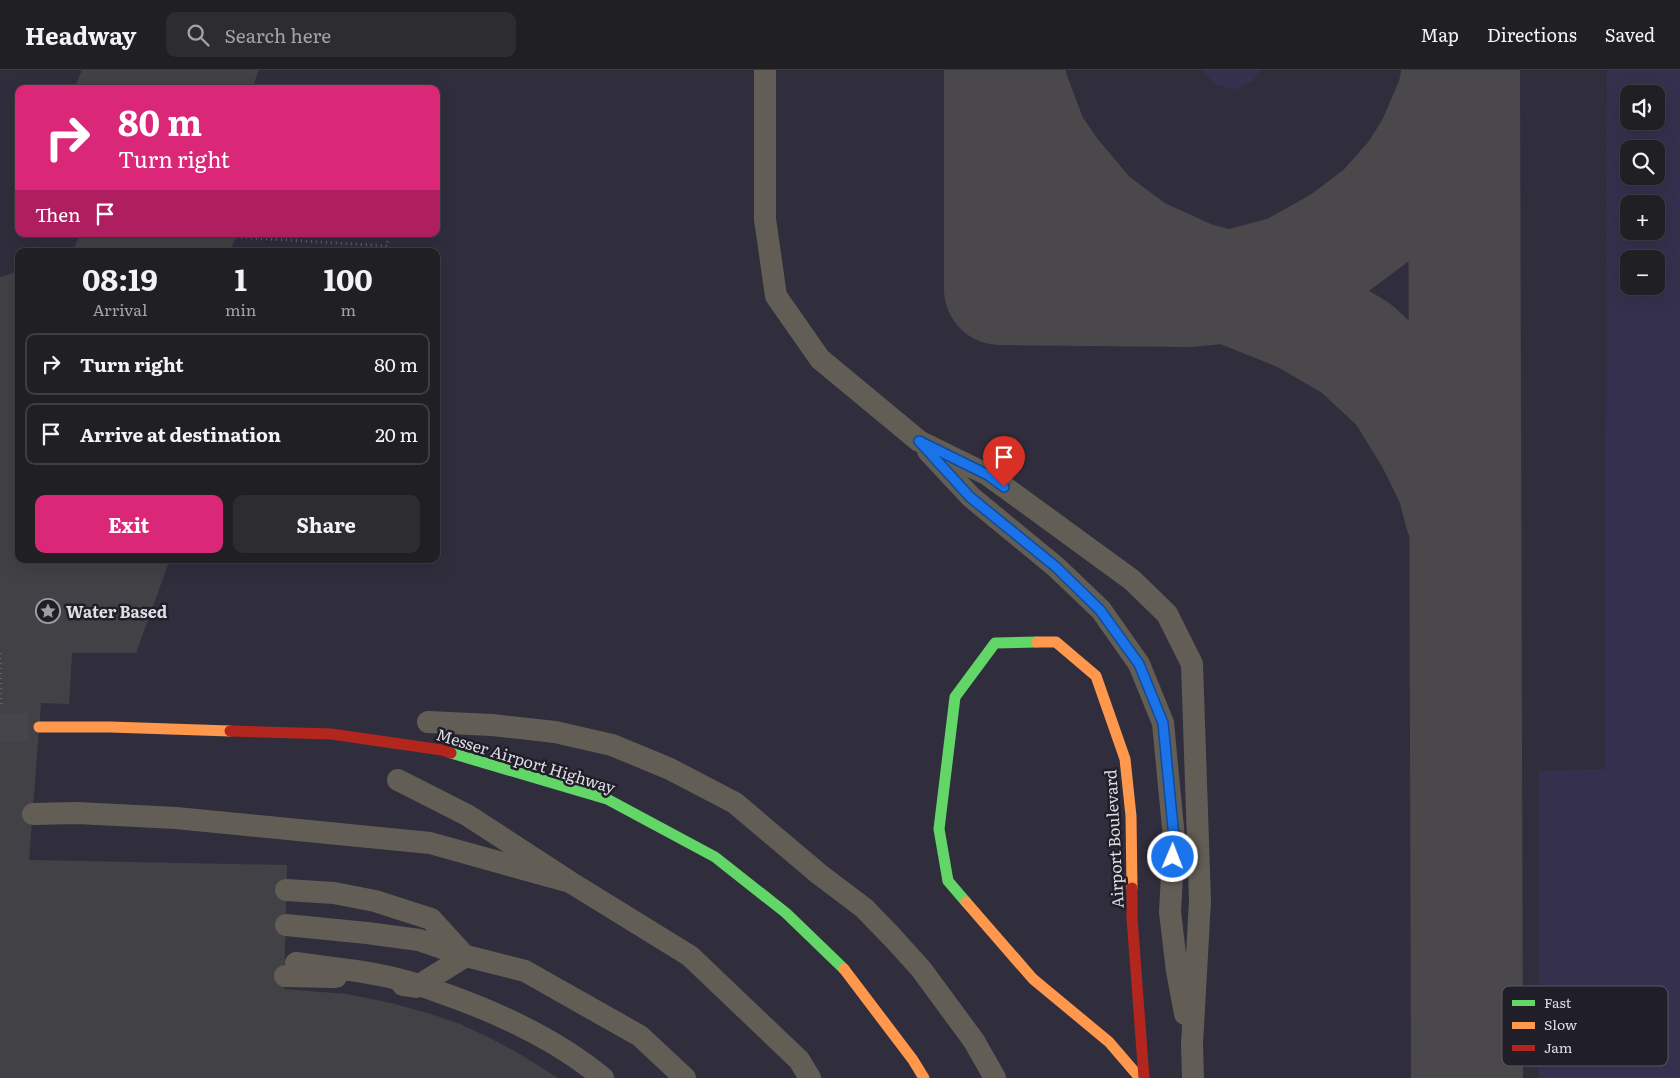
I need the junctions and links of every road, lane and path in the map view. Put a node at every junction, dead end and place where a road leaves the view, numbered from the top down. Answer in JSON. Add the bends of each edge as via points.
{"nodes":[{"id":1,"x":765,"y":70,"type":"edge"},
{"id":2,"x":236,"y":237,"type":"dead end"},
{"id":3,"x":388,"y":237,"type":"edge"},
{"id":4,"x":919,"y":441,"type":"junction"},
{"id":5,"x":0,"y":653,"type":"edge"},
{"id":6,"x":1,"y":708,"type":"edge"},
{"id":7,"x":428,"y":722,"type":"dead end"},
{"id":8,"x":39,"y":728,"type":"tunnel mouth"},
{"id":9,"x":398,"y":780,"type":"dead end"},
{"id":10,"x":33,"y":814,"type":"dead end"},
{"id":11,"x":570,"y":882,"type":"junction"},
{"id":12,"x":286,"y":890,"type":"dead end"},
{"id":13,"x":286,"y":925,"type":"dead end"},
{"id":14,"x":466,"y":956,"type":"junction"},
{"id":15,"x":1192,"y":1044,"type":"junction"},
{"id":16,"x":602,"y":1078,"type":"edge"},
{"id":17,"x":685,"y":1078,"type":"edge"},
{"id":18,"x":810,"y":1078,"type":"edge"},
{"id":19,"x":924,"y":1078,"type":"edge"},
{"id":20,"x":995,"y":1078,"type":"edge"},
{"id":21,"x":1142,"y":1078,"type":"edge"},
{"id":22,"x":1193,"y":1078,"type":"edge"}],
"edges":[{"from":1,"to":4,"type":"lane","via":[[765,219],[776,296],[820,359]]},
{"from":2,"to":3,"type":"path","via":[[387,246]]},
{"from":4,"to":15,"type":"lane","via":[[970,497],[1056,567],[1100,610],[1139,664],[1163,723],[1174,838],[1170,912],[1176,972]]},
{"from":4,"to":15,"type":"lane","via":[[988,475],[1132,580],[1167,614],[1192,664],[1200,901]]},
{"from":5,"to":6,"type":"path"},
{"from":7,"to":20,"type":"lane","via":[[555,732],[612,745],[670,769],[736,803],[864,908],[893,938],[921,969],[974,1041]]},
{"from":8,"to":19,"type":"street","name":"Messer Airport Highway","via":[[331,734],[442,750],[607,799],[715,857],[786,913],[842,966]]},
{"from":9,"to":11,"type":"lane","via":[[467,815]]},
{"from":10,"to":11,"type":"lane","via":[[176,818],[430,842]]},
{"from":11,"to":18,"type":"lane","via":[[690,956],[799,1060]]},
{"from":12,"to":14,"type":"lane","via":[[334,893],[374,901],[431,919]]},
{"from":13,"to":14,"type":"lane","via":[[419,940]]},
{"from":14,"to":16,"type":"lane","bridge":true,"via":[[416,987],[284,969],[356,972],[405,980],[480,1006],[543,1037]]},
{"from":14,"to":17,"type":"lane","via":[[525,972],[640,1036]]},
{"from":15,"to":22,"type":"lane"},
{"from":21,"to":21,"type":"street","name":"Airport Boulevard","via":[[1126,759],[1096,676],[1056,642],[995,643],[955,697],[939,829],[948,881],[1033,979],[1109,1042]]}]}
